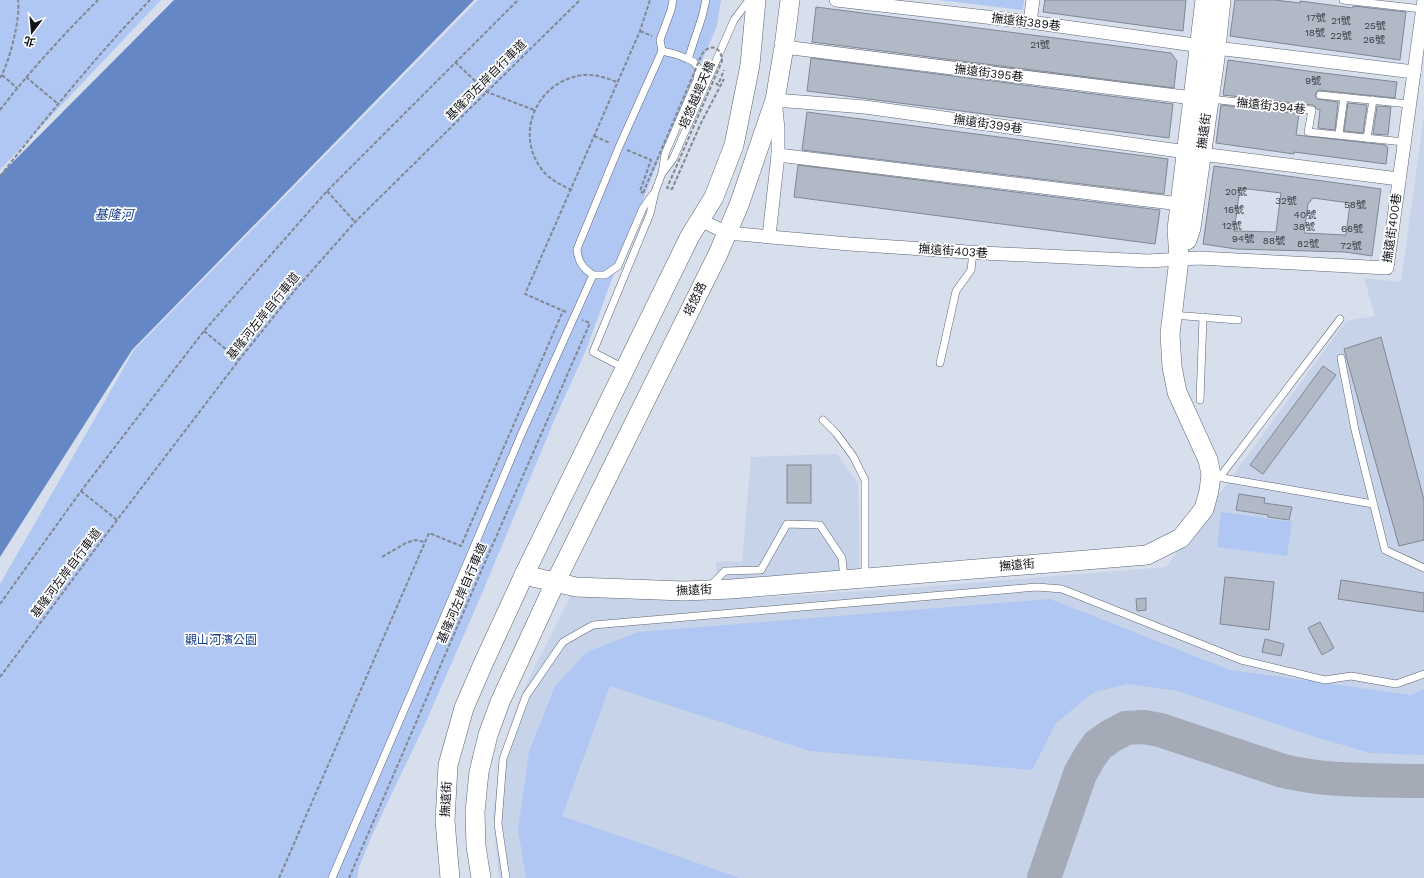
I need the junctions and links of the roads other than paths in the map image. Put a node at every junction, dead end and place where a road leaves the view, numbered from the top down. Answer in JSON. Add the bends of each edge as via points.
{"nodes":[{"id":1,"x":673,"y":0,"type":"edge"},
{"id":2,"x":706,"y":0,"type":"edge"},
{"id":3,"x":749,"y":0,"type":"edge"},
{"id":4,"x":756,"y":0,"type":"edge"},
{"id":5,"x":790,"y":0,"type":"edge"},
{"id":6,"x":836,"y":0,"type":"edge"},
{"id":7,"x":1033,"y":0,"type":"edge"},
{"id":8,"x":1205,"y":0,"type":"edge"},
{"id":9,"x":1221,"y":0,"type":"edge"},
{"id":10,"x":1343,"y":0,"type":"edge"},
{"id":11,"x":1423,"y":12,"type":"edge"},
{"id":12,"x":1030,"y":22,"type":"junction"},
{"id":13,"x":784,"y":47,"type":"junction"},
{"id":14,"x":1208,"y":47,"type":"junction"},
{"id":15,"x":662,"y":51,"type":"junction"},
{"id":16,"x":688,"y":59,"type":"junction"},
{"id":17,"x":1414,"y":72,"type":"junction"},
{"id":18,"x":1320,"y":95,"type":"dead end"},
{"id":19,"x":1344,"y":97,"type":"junction"},
{"id":20,"x":1201,"y":99,"type":"junction"},
{"id":21,"x":775,"y":100,"type":"junction"},
{"id":22,"x":1372,"y":100,"type":"junction"},
{"id":23,"x":1409,"y":104,"type":"junction"},
{"id":24,"x":1339,"y":134,"type":"junction"},
{"id":25,"x":1367,"y":138,"type":"junction"},
{"id":26,"x":1404,"y":142,"type":"junction"},
{"id":27,"x":1194,"y":153,"type":"junction"},
{"id":28,"x":778,"y":155,"type":"junction"},
{"id":29,"x":662,"y":173,"type":"junction"},
{"id":30,"x":1399,"y":179,"type":"junction"},
{"id":31,"x":655,"y":192,"type":"junction"},
{"id":32,"x":1180,"y":204,"type":"junction"},
{"id":33,"x":700,"y":220,"type":"junction"},
{"id":34,"x":727,"y":233,"type":"junction"},
{"id":35,"x":769,"y":236,"type":"junction"},
{"id":36,"x":973,"y":252,"type":"junction"},
{"id":37,"x":1179,"y":259,"type":"junction"},
{"id":38,"x":593,"y":275,"type":"junction"},
{"id":39,"x":1172,"y":316,"type":"junction"},
{"id":40,"x":1203,"y":317,"type":"junction"},
{"id":41,"x":1340,"y":319,"type":"dead end"},
{"id":42,"x":1238,"y":320,"type":"dead end"},
{"id":43,"x":1341,"y":358,"type":"dead end"},
{"id":44,"x":940,"y":363,"type":"dead end"},
{"id":45,"x":626,"y":369,"type":"junction"},
{"id":46,"x":1200,"y":400,"type":"dead end"},
{"id":47,"x":823,"y":420,"type":"dead end"},
{"id":48,"x":1215,"y":476,"type":"junction"},
{"id":49,"x":1373,"y":504,"type":"junction"},
{"id":50,"x":1424,"y":568,"type":"edge"},
{"id":51,"x":524,"y":575,"type":"junction"},
{"id":52,"x":865,"y":578,"type":"junction"},
{"id":53,"x":844,"y":579,"type":"junction"},
{"id":54,"x":555,"y":583,"type":"junction"},
{"id":55,"x":705,"y":590,"type":"junction"},
{"id":56,"x":1424,"y":674,"type":"edge"},
{"id":57,"x":332,"y":878,"type":"edge"},
{"id":58,"x":450,"y":878,"type":"edge"},
{"id":59,"x":482,"y":878,"type":"edge"},
{"id":60,"x":506,"y":878,"type":"edge"}],
"edges":[{"from":1,"to":15,"type":"lane","via":[[660,40]]},
{"from":2,"to":16,"type":"lane"},
{"from":3,"to":29,"type":"lane","via":[[734,20],[673,159]]},
{"from":4,"to":33,"type":"main road","via":[[750,65],[734,145],[714,197]]},
{"from":5,"to":13,"type":"main road","name":"塔悠路"},
{"from":6,"to":12,"type":"street","name":"撫遠街389巷"},
{"from":7,"to":12,"type":"street"},
{"from":8,"to":14,"type":"main road","name":"撫遠街"},
{"from":9,"to":14,"type":"main road","name":"撫遠街"},
{"from":10,"to":11,"type":"lane"},
{"from":11,"to":17,"type":"street"},
{"from":12,"to":14,"type":"street","name":"撫遠街389巷"},
{"from":13,"to":20,"type":"street","name":"撫遠街395巷"},
{"from":13,"to":21,"type":"main road","name":"塔悠路"},
{"from":14,"to":17,"type":"street"},
{"from":14,"to":20,"type":"main road","name":"撫遠街"},
{"from":15,"to":16,"type":"lane"},
{"from":15,"to":38,"type":"lane","via":[[619,147],[578,249],[580,262],[585,270]]},
{"from":16,"to":29,"type":"lane","via":[[699,68],[698,80],[665,154]]},
{"from":17,"to":23,"type":"street"},
{"from":18,"to":19,"type":"lane"},
{"from":19,"to":22,"type":"lane"},
{"from":19,"to":24,"type":"lane"},
{"from":20,"to":24,"type":"lane","name":"撫遠街394巷","via":[[1312,110],[1308,132]]},
{"from":20,"to":27,"type":"main road","name":"撫遠街"},
{"from":21,"to":27,"type":"street","name":"撫遠街399巷","via":[[865,107]]},
{"from":21,"to":28,"type":"street"},
{"from":21,"to":34,"type":"main road","name":"塔悠路"},
{"from":22,"to":23,"type":"lane"},
{"from":22,"to":25,"type":"lane"},
{"from":23,"to":26,"type":"street"},
{"from":24,"to":25,"type":"lane","name":"撫遠街394巷"},
{"from":25,"to":26,"type":"lane","name":"撫遠街394巷"},
{"from":26,"to":30,"type":"street"},
{"from":27,"to":30,"type":"street","name":"撫遠街400巷"},
{"from":27,"to":32,"type":"main road","name":"撫遠街"},
{"from":27,"to":37,"type":"main road","name":"撫遠街","via":[[1191,228]]},
{"from":28,"to":32,"type":"street"},
{"from":28,"to":35,"type":"street"},
{"from":29,"to":31,"type":"lane"},
{"from":30,"to":37,"type":"street","name":"撫遠街400巷","via":[[1387,268]]},
{"from":31,"to":38,"type":"lane","via":[[643,208],[618,266],[605,275]]},
{"from":31,"to":45,"type":"lane","via":[[650,214],[593,352]]},
{"from":32,"to":37,"type":"main road","name":"撫遠街","via":[[1177,235]]},
{"from":33,"to":34,"type":"street"},
{"from":33,"to":45,"type":"main road"},
{"from":34,"to":35,"type":"street","name":"撫遠街403巷"},
{"from":34,"to":54,"type":"main road","name":"塔悠路"},
{"from":35,"to":36,"type":"street","name":"撫遠街403巷"},
{"from":36,"to":37,"type":"street","name":"撫遠街403巷","via":[[1153,261]]},
{"from":36,"to":44,"type":"lane","via":[[971,270],[956,290]]},
{"from":37,"to":39,"type":"main road","name":"撫遠街"},
{"from":38,"to":57,"type":"lane","via":[[521,435]]},
{"from":39,"to":40,"type":"lane"},
{"from":39,"to":48,"type":"main road","name":"撫遠街","via":[[1172,367],[1177,392]]},
{"from":40,"to":42,"type":"lane"},
{"from":40,"to":46,"type":"lane"},
{"from":41,"to":48,"type":"lane"},
{"from":43,"to":49,"type":"lane"},
{"from":45,"to":51,"type":"main road"},
{"from":47,"to":52,"type":"lane","via":[[853,456],[865,480]]},
{"from":48,"to":49,"type":"lane"},
{"from":48,"to":52,"type":"main road","name":"撫遠街","via":[[1204,509],[1181,538],[1147,555]]},
{"from":49,"to":50,"type":"lane","via":[[1385,550]]},
{"from":51,"to":54,"type":"main road","name":"撫遠街"},
{"from":51,"to":58,"type":"main road","name":"撫遠街","via":[[464,708],[448,765],[445,821]]},
{"from":52,"to":53,"type":"main road","name":"撫遠街"},
{"from":53,"to":55,"type":"main road","name":"撫遠街"},
{"from":53,"to":55,"type":"lane","via":[[842,558],[820,525],[788,524],[761,570],[725,571]]},
{"from":54,"to":55,"type":"main road","name":"撫遠街","via":[[576,587]]},
{"from":54,"to":59,"type":"main road","via":[[500,702],[488,735],[479,772],[475,812],[476,846]]},
{"from":56,"to":60,"type":"lane","via":[[1396,684],[1351,676],[1326,680],[1241,660],[1062,589],[1037,587],[593,625],[563,642],[526,696],[503,759],[498,824]]}]}
